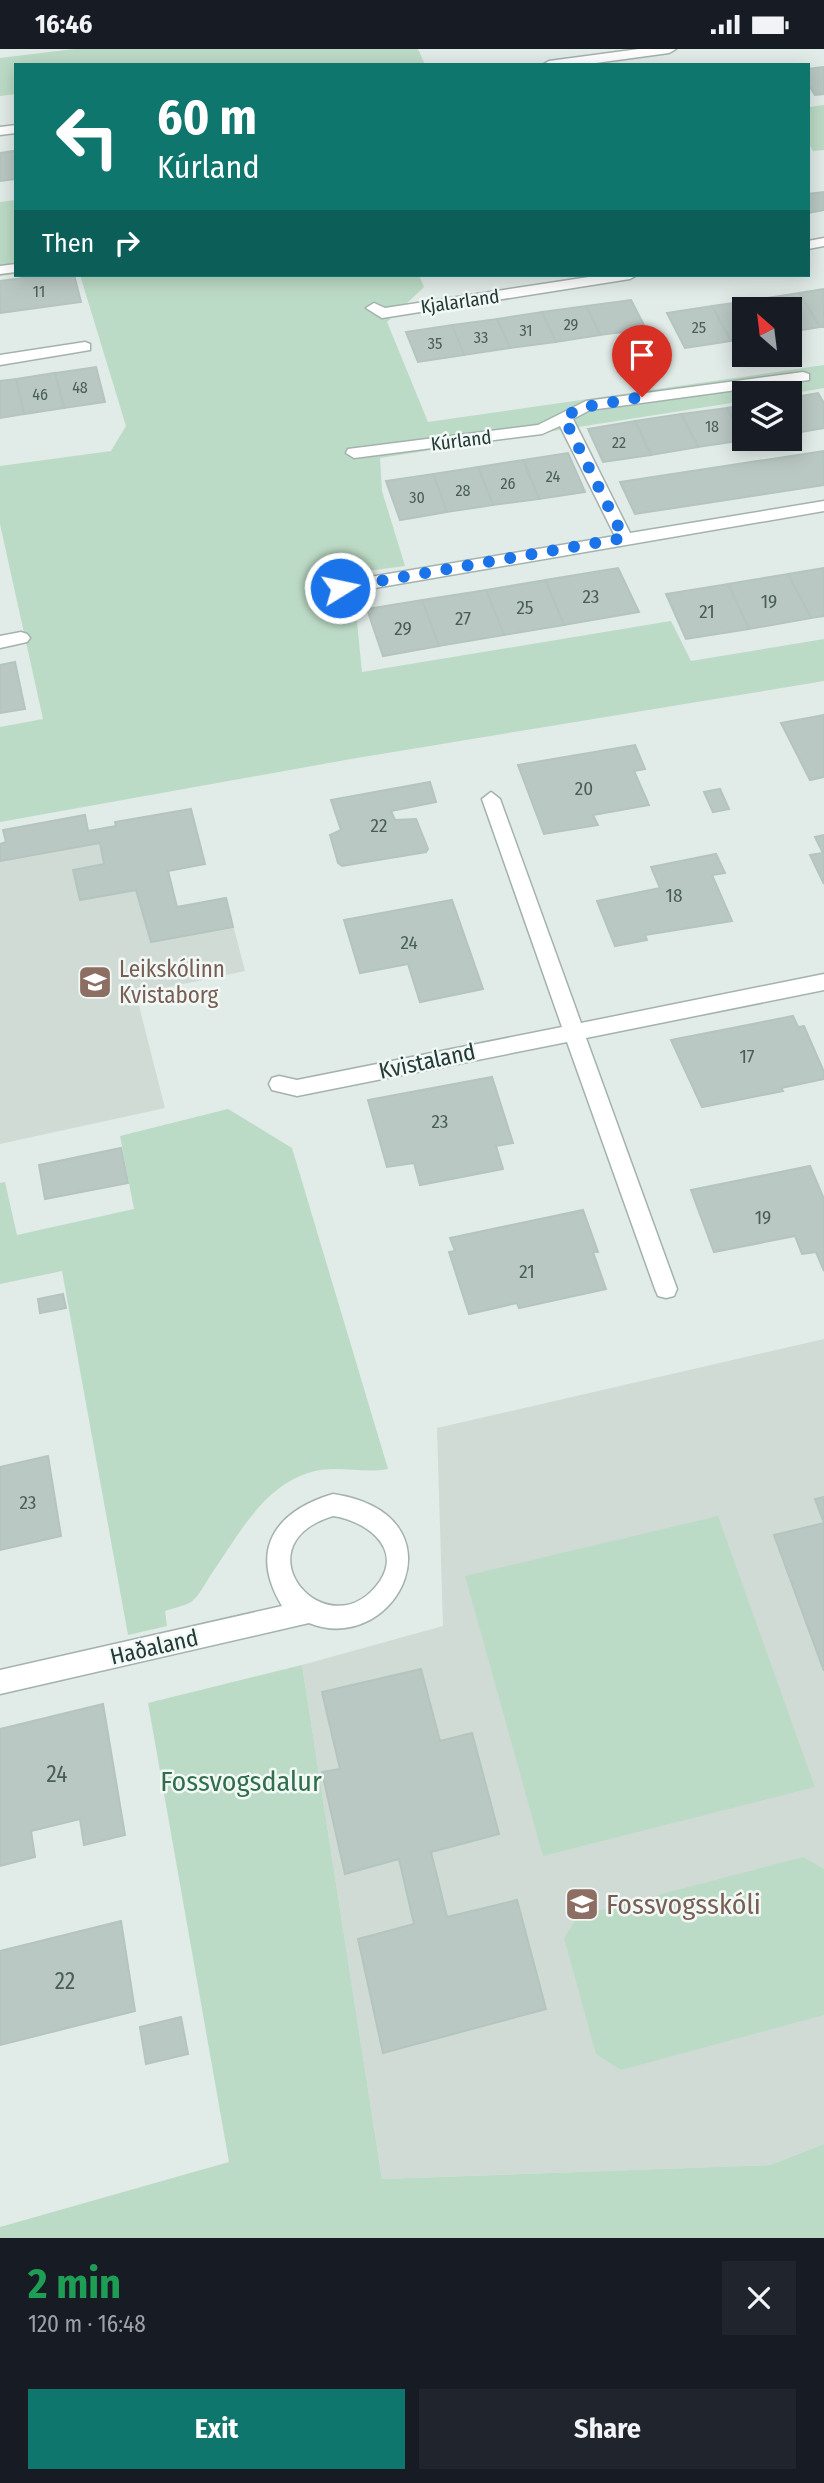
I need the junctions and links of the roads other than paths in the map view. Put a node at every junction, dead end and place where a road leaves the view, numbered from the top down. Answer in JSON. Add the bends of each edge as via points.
{"nodes":[{"id":1,"x":668,"y":49,"type":"edge"},
{"id":2,"x":564,"y":63,"type":"edge"},
{"id":3,"x":617,"y":277,"type":"edge"},
{"id":4,"x":374,"y":308,"type":"dead end"},
{"id":5,"x":85,"y":347,"type":"dead end"},
{"id":6,"x":0,"y":360,"type":"edge"},
{"id":7,"x":803,"y":377,"type":"dead end"},
{"id":8,"x":564,"y":418,"type":"junction"},
{"id":9,"x":354,"y":453,"type":"dead end"},
{"id":10,"x":824,"y":506,"type":"edge"},
{"id":11,"x":624,"y":538,"type":"junction"},
{"id":12,"x":340,"y":588,"type":"dead end"},
{"id":13,"x":21,"y":638,"type":"dead end"},
{"id":14,"x":0,"y":642,"type":"edge"},
{"id":15,"x":491,"y":799,"type":"dead end"},
{"id":16,"x":824,"y":982,"type":"edge"},
{"id":17,"x":574,"y":1031,"type":"junction"},
{"id":18,"x":279,"y":1084,"type":"dead end"},
{"id":19,"x":666,"y":1289,"type":"dead end"},
{"id":20,"x":309,"y":1611,"type":"junction"},
{"id":21,"x":0,"y":1682,"type":"edge"}],
"edges":[{"from":1,"to":2,"type":"street"},
{"from":3,"to":4,"type":"street","name":"Kjalarland","via":[[382,313]]},
{"from":5,"to":6,"type":"street"},
{"from":7,"to":8,"type":"street","name":"Kúrland","via":[[586,406]]},
{"from":8,"to":9,"type":"street","name":"Kúrland","via":[[542,429]]},
{"from":8,"to":11,"type":"street"},
{"from":10,"to":11,"type":"street"},
{"from":11,"to":12,"type":"street"},
{"from":13,"to":14,"type":"street"},
{"from":15,"to":17,"type":"street"},
{"from":16,"to":17,"type":"street","name":"Kvistaland"},
{"from":17,"to":18,"type":"street","name":"Kvistaland","via":[[297,1089]]},
{"from":17,"to":19,"type":"street"},
{"from":20,"to":20,"type":"street","via":[[337,1617],[363,1611],[388,1591],[397,1565],[395,1542],[379,1520],[352,1506],[333,1505],[312,1510],[292,1525],[279,1548],[278,1566],[290,1597]]},
{"from":20,"to":21,"type":"street","name":"Haðaland"}]}
